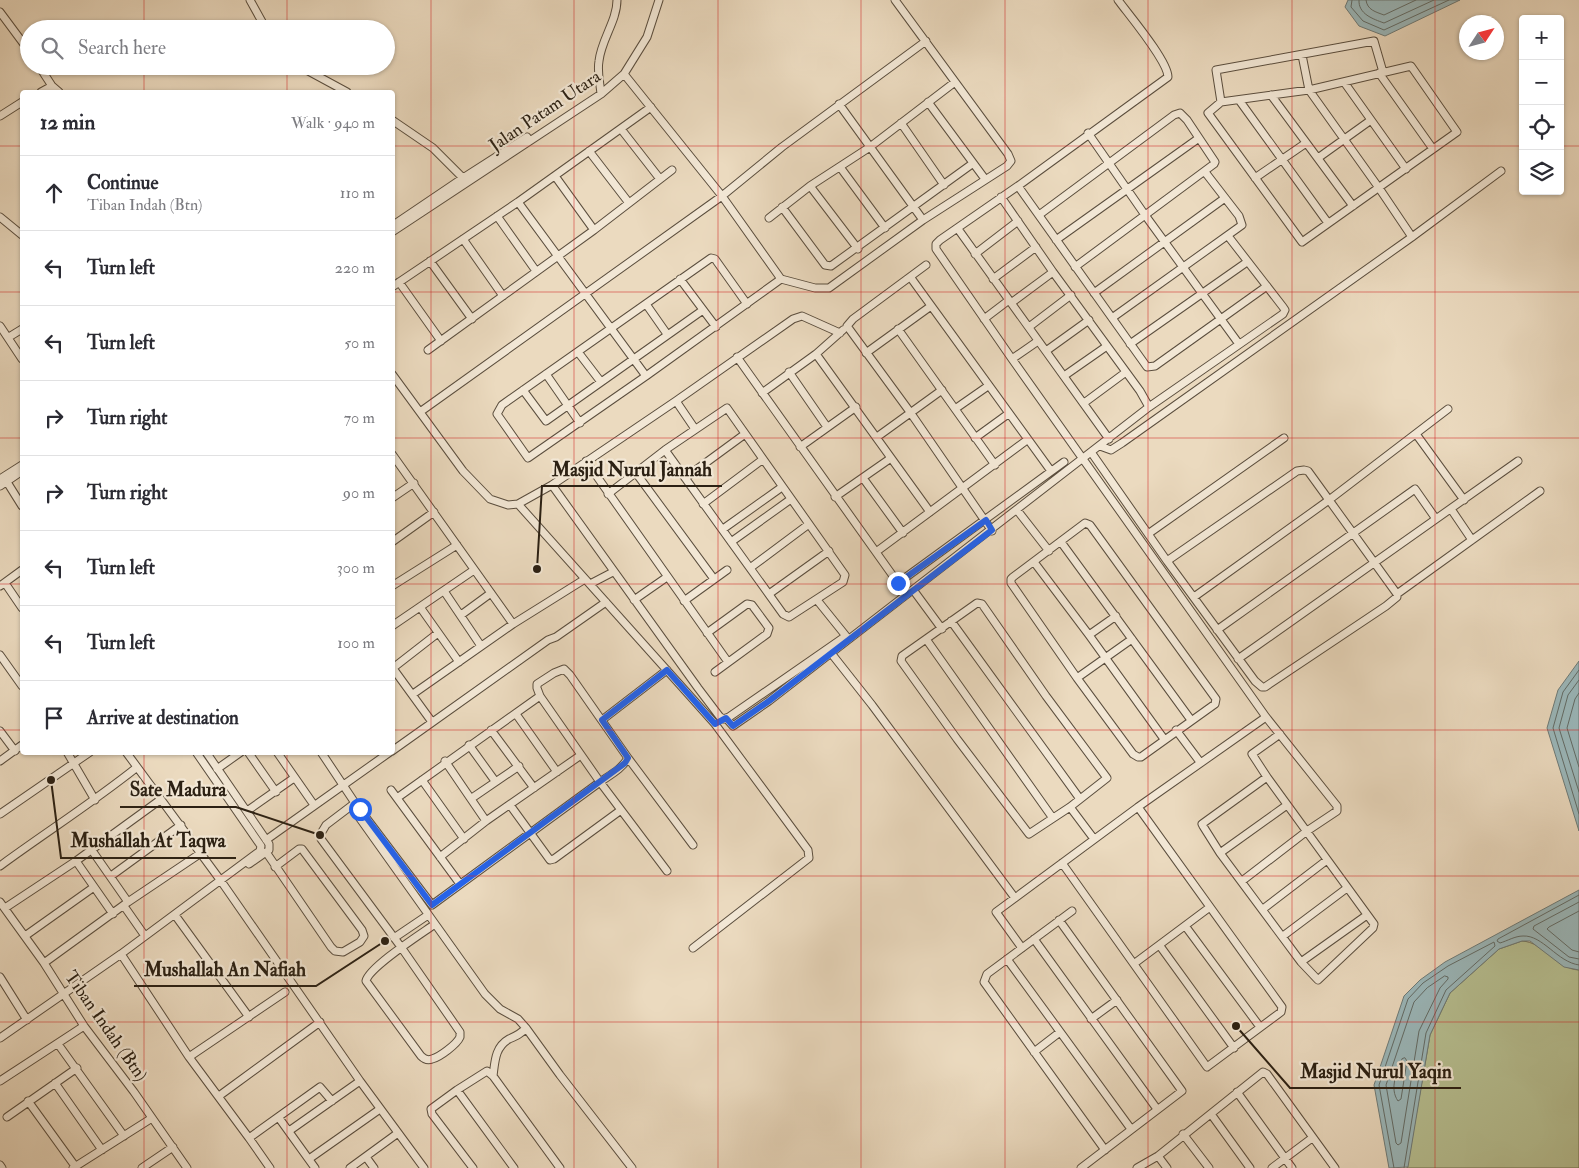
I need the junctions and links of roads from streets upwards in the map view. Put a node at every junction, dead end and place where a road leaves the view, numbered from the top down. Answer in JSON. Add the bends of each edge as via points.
{"nodes":[{"id":1,"x":250,"y":0,"type":"edge"},
{"id":2,"x":617,"y":0,"type":"edge"},
{"id":3,"x":658,"y":0,"type":"edge"},
{"id":4,"x":895,"y":0,"type":"edge"},
{"id":5,"x":1118,"y":0,"type":"edge"},
{"id":6,"x":0,"y":12,"type":"edge"},
{"id":7,"x":261,"y":20,"type":"edge"},
{"id":8,"x":20,"y":39,"type":"edge"},
{"id":9,"x":926,"y":41,"type":"junction"},
{"id":10,"x":1302,"y":55,"type":"junction"},
{"id":11,"x":1381,"y":73,"type":"junction"},
{"id":12,"x":624,"y":74,"type":"junction"},
{"id":13,"x":45,"y":75,"type":"edge"},
{"id":14,"x":315,"y":75,"type":"edge"},
{"id":15,"x":955,"y":82,"type":"junction"},
{"id":16,"x":1344,"y":82,"type":"junction"},
{"id":17,"x":52,"y":86,"type":"junction"},
{"id":18,"x":45,"y":90,"type":"edge"},
{"id":19,"x":57,"y":90,"type":"edge"},
{"id":20,"x":342,"y":90,"type":"edge"},
{"id":21,"x":1309,"y":90,"type":"junction"},
{"id":22,"x":601,"y":94,"type":"junction"},
{"id":23,"x":1271,"y":95,"type":"junction"},
{"id":24,"x":1239,"y":100,"type":"junction"},
{"id":25,"x":928,"y":102,"type":"junction"},
{"id":26,"x":1221,"y":102,"type":"junction"},
{"id":27,"x":20,"y":103,"type":"edge"},
{"id":28,"x":839,"y":104,"type":"junction"},
{"id":29,"x":651,"y":107,"type":"junction"},
{"id":30,"x":0,"y":116,"type":"edge"},
{"id":31,"x":1371,"y":120,"type":"junction"},
{"id":32,"x":395,"y":122,"type":"edge"},
{"id":33,"x":901,"y":123,"type":"junction"},
{"id":34,"x":621,"y":129,"type":"junction"},
{"id":35,"x":1088,"y":133,"type":"junction"},
{"id":36,"x":1199,"y":138,"type":"junction"},
{"id":37,"x":1344,"y":139,"type":"junction"},
{"id":38,"x":1306,"y":142,"type":"junction"},
{"id":39,"x":870,"y":147,"type":"junction"},
{"id":40,"x":1433,"y":149,"type":"junction"},
{"id":41,"x":590,"y":152,"type":"junction"},
{"id":42,"x":1318,"y":158,"type":"junction"},
{"id":43,"x":1282,"y":160,"type":"junction"},
{"id":44,"x":972,"y":164,"type":"junction"},
{"id":45,"x":1109,"y":165,"type":"junction"},
{"id":46,"x":840,"y":167,"type":"junction"},
{"id":47,"x":1406,"y":169,"type":"junction"},
{"id":48,"x":672,"y":170,"type":"dead end"},
{"id":49,"x":1501,"y":171,"type":"dead end"},
{"id":50,"x":1205,"y":172,"type":"junction"},
{"id":51,"x":555,"y":176,"type":"junction"},
{"id":52,"x":1256,"y":178,"type":"junction"},
{"id":53,"x":660,"y":179,"type":"junction"},
{"id":54,"x":984,"y":179,"type":"junction"},
{"id":55,"x":464,"y":181,"type":"junction"},
{"id":56,"x":944,"y":185,"type":"junction"},
{"id":57,"x":810,"y":186,"type":"junction"},
{"id":58,"x":1018,"y":186,"type":"junction"},
{"id":59,"x":1127,"y":188,"type":"junction"},
{"id":60,"x":1380,"y":188,"type":"junction"},
{"id":61,"x":722,"y":196,"type":"junction"},
{"id":62,"x":1001,"y":197,"type":"junction"},
{"id":63,"x":1225,"y":198,"type":"junction"},
{"id":64,"x":518,"y":202,"type":"junction"},
{"id":65,"x":629,"y":203,"type":"junction"},
{"id":66,"x":1353,"y":206,"type":"junction"},
{"id":67,"x":782,"y":207,"type":"junction"},
{"id":68,"x":914,"y":207,"type":"junction"},
{"id":69,"x":1039,"y":215,"type":"junction"},
{"id":70,"x":1146,"y":215,"type":"junction"},
{"id":71,"x":497,"y":216,"type":"junction"},
{"id":72,"x":0,"y":217,"type":"edge"},
{"id":73,"x":769,"y":218,"type":"dead end"},
{"id":74,"x":923,"y":220,"type":"junction"},
{"id":75,"x":1018,"y":221,"type":"junction"},
{"id":76,"x":1328,"y":223,"type":"junction"},
{"id":77,"x":395,"y":224,"type":"edge"},
{"id":78,"x":885,"y":228,"type":"junction"},
{"id":79,"x":958,"y":229,"type":"junction"},
{"id":80,"x":395,"y":230,"type":"edge"},
{"id":81,"x":594,"y":230,"type":"junction"},
{"id":82,"x":20,"y":234,"type":"edge"},
{"id":83,"x":1228,"y":236,"type":"junction"},
{"id":84,"x":1412,"y":237,"type":"junction"},
{"id":85,"x":463,"y":239,"type":"junction"},
{"id":86,"x":1056,"y":240,"type":"junction"},
{"id":87,"x":1164,"y":242,"type":"junction"},
{"id":88,"x":1036,"y":247,"type":"junction"},
{"id":89,"x":858,"y":249,"type":"junction"},
{"id":90,"x":975,"y":254,"type":"junction"},
{"id":91,"x":558,"y":256,"type":"junction"},
{"id":92,"x":430,"y":261,"type":"junction"},
{"id":93,"x":1247,"y":262,"type":"junction"},
{"id":94,"x":926,"y":265,"type":"dead end"},
{"id":95,"x":1075,"y":267,"type":"junction"},
{"id":96,"x":1183,"y":267,"type":"junction"},
{"id":97,"x":536,"y":272,"type":"junction"},
{"id":98,"x":1053,"y":272,"type":"junction"},
{"id":99,"x":911,"y":278,"type":"junction"},
{"id":100,"x":680,"y":279,"type":"junction"},
{"id":101,"x":782,"y":279,"type":"junction"},
{"id":102,"x":993,"y":279,"type":"junction"},
{"id":103,"x":396,"y":284,"type":"edge"},
{"id":104,"x":1267,"y":286,"type":"junction"},
{"id":105,"x":584,"y":293,"type":"junction"},
{"id":106,"x":1094,"y":293,"type":"junction"},
{"id":107,"x":1202,"y":294,"type":"junction"},
{"id":108,"x":503,"y":296,"type":"junction"},
{"id":109,"x":1071,"y":296,"type":"junction"},
{"id":110,"x":1010,"y":301,"type":"junction"},
{"id":111,"x":646,"y":304,"type":"junction"},
{"id":112,"x":747,"y":304,"type":"junction"},
{"id":113,"x":931,"y":306,"type":"junction"},
{"id":114,"x":703,"y":310,"type":"junction"},
{"id":115,"x":1112,"y":318,"type":"junction"},
{"id":116,"x":472,"y":319,"type":"junction"},
{"id":117,"x":984,"y":319,"type":"junction"},
{"id":118,"x":1221,"y":319,"type":"junction"},
{"id":119,"x":1089,"y":320,"type":"junction"},
{"id":120,"x":0,"y":326,"type":"edge"},
{"id":121,"x":846,"y":326,"type":"junction"},
{"id":122,"x":716,"y":327,"type":"junction"},
{"id":123,"x":1029,"y":327,"type":"junction"},
{"id":124,"x":611,"y":329,"type":"junction"},
{"id":125,"x":898,"y":329,"type":"junction"},
{"id":126,"x":20,"y":330,"type":"edge"},
{"id":127,"x":840,"y":333,"type":"junction"},
{"id":128,"x":667,"y":334,"type":"junction"},
{"id":129,"x":9,"y":338,"type":"junction"},
{"id":130,"x":441,"y":341,"type":"junction"},
{"id":131,"x":1038,"y":341,"type":"junction"},
{"id":132,"x":1130,"y":344,"type":"junction"},
{"id":133,"x":1240,"y":344,"type":"junction"},
{"id":134,"x":1107,"y":346,"type":"junction"},
{"id":135,"x":428,"y":350,"type":"dead end"},
{"id":136,"x":1046,"y":351,"type":"junction"},
{"id":137,"x":578,"y":352,"type":"junction"},
{"id":138,"x":866,"y":353,"type":"junction"},
{"id":139,"x":816,"y":354,"type":"junction"},
{"id":140,"x":20,"y":356,"type":"edge"},
{"id":141,"x":737,"y":357,"type":"junction"},
{"id":142,"x":634,"y":359,"type":"junction"},
{"id":143,"x":1012,"y":359,"type":"junction"},
{"id":144,"x":789,"y":372,"type":"junction"},
{"id":145,"x":1126,"y":372,"type":"junction"},
{"id":146,"x":546,"y":374,"type":"junction"},
{"id":147,"x":646,"y":376,"type":"junction"},
{"id":148,"x":1064,"y":376,"type":"junction"},
{"id":149,"x":395,"y":378,"type":"edge"},
{"id":150,"x":601,"y":382,"type":"junction"},
{"id":151,"x":988,"y":386,"type":"junction"},
{"id":152,"x":523,"y":390,"type":"junction"},
{"id":153,"x":942,"y":390,"type":"junction"},
{"id":154,"x":762,"y":393,"type":"junction"},
{"id":155,"x":676,"y":401,"type":"junction"},
{"id":156,"x":1084,"y":404,"type":"junction"},
{"id":157,"x":568,"y":406,"type":"junction"},
{"id":158,"x":856,"y":407,"type":"junction"},
{"id":159,"x":1149,"y":407,"type":"junction"},
{"id":160,"x":956,"y":409,"type":"junction"},
{"id":161,"x":1448,"y":410,"type":"dead end"},
{"id":162,"x":420,"y":412,"type":"junction"},
{"id":163,"x":910,"y":412,"type":"junction"},
{"id":164,"x":1008,"y":414,"type":"junction"},
{"id":165,"x":580,"y":423,"type":"junction"},
{"id":166,"x":827,"y":427,"type":"junction"},
{"id":167,"x":695,"y":429,"type":"junction"},
{"id":168,"x":745,"y":434,"type":"junction"},
{"id":169,"x":1416,"y":434,"type":"junction"},
{"id":170,"x":877,"y":437,"type":"junction"},
{"id":171,"x":975,"y":438,"type":"junction"},
{"id":172,"x":1284,"y":438,"type":"dead end"},
{"id":173,"x":1109,"y":439,"type":"junction"},
{"id":174,"x":1028,"y":440,"type":"junction"},
{"id":175,"x":1100,"y":446,"type":"junction"},
{"id":176,"x":800,"y":447,"type":"junction"},
{"id":177,"x":666,"y":450,"type":"junction"},
{"id":178,"x":1091,"y":452,"type":"junction"},
{"id":179,"x":395,"y":457,"type":"edge"},
{"id":180,"x":891,"y":458,"type":"junction"},
{"id":181,"x":1084,"y":458,"type":"junction"},
{"id":182,"x":762,"y":460,"type":"junction"},
{"id":183,"x":586,"y":461,"type":"junction"},
{"id":184,"x":1064,"y":462,"type":"dead end"},
{"id":185,"x":1518,"y":462,"type":"dead end"},
{"id":186,"x":995,"y":465,"type":"junction"},
{"id":187,"x":20,"y":467,"type":"edge"},
{"id":188,"x":1051,"y":471,"type":"junction"},
{"id":189,"x":20,"y":472,"type":"edge"},
{"id":190,"x":636,"y":473,"type":"junction"},
{"id":191,"x":685,"y":478,"type":"junction"},
{"id":192,"x":863,"y":478,"type":"junction"},
{"id":193,"x":2,"y":482,"type":"edge"},
{"id":194,"x":414,"y":483,"type":"junction"},
{"id":195,"x":552,"y":485,"type":"junction"},
{"id":196,"x":782,"y":487,"type":"junction"},
{"id":197,"x":963,"y":489,"type":"junction"},
{"id":198,"x":1540,"y":491,"type":"dead end"},
{"id":199,"x":608,"y":494,"type":"junction"},
{"id":200,"x":395,"y":496,"type":"edge"},
{"id":201,"x":835,"y":497,"type":"junction"},
{"id":202,"x":791,"y":499,"type":"junction"},
{"id":203,"x":1329,"y":500,"type":"junction"},
{"id":204,"x":1464,"y":500,"type":"junction"},
{"id":205,"x":20,"y":504,"type":"edge"},
{"id":206,"x":518,"y":504,"type":"junction"},
{"id":207,"x":703,"y":504,"type":"junction"},
{"id":208,"x":1451,"y":509,"type":"junction"},
{"id":209,"x":1017,"y":510,"type":"junction"},
{"id":210,"x":434,"y":512,"type":"junction"},
{"id":211,"x":930,"y":512,"type":"junction"},
{"id":212,"x":1436,"y":519,"type":"junction"},
{"id":213,"x":986,"y":520,"type":"junction"},
{"id":214,"x":809,"y":524,"type":"junction"},
{"id":215,"x":723,"y":529,"type":"junction"},
{"id":216,"x":992,"y":530,"type":"junction"},
{"id":217,"x":903,"y":533,"type":"junction"},
{"id":218,"x":1148,"y":534,"type":"junction"},
{"id":219,"x":1353,"y":534,"type":"junction"},
{"id":220,"x":395,"y":540,"type":"edge"},
{"id":221,"x":1472,"y":540,"type":"junction"},
{"id":222,"x":731,"y":542,"type":"junction"},
{"id":223,"x":1061,"y":542,"type":"junction"},
{"id":224,"x":457,"y":545,"type":"junction"},
{"id":225,"x":829,"y":551,"type":"junction"},
{"id":226,"x":1049,"y":551,"type":"junction"},
{"id":227,"x":876,"y":552,"type":"junction"},
{"id":228,"x":1167,"y":560,"type":"junction"},
{"id":229,"x":1034,"y":562,"type":"junction"},
{"id":230,"x":1374,"y":564,"type":"junction"},
{"id":231,"x":750,"y":568,"type":"junction"},
{"id":232,"x":474,"y":570,"type":"junction"},
{"id":233,"x":727,"y":570,"type":"dead end"},
{"id":234,"x":20,"y":571,"type":"edge"},
{"id":235,"x":613,"y":572,"type":"junction"},
{"id":236,"x":667,"y":577,"type":"junction"},
{"id":237,"x":714,"y":579,"type":"junction"},
{"id":238,"x":588,"y":582,"type":"junction"},
{"id":239,"x":2,"y":584,"type":"edge"},
{"id":240,"x":395,"y":584,"type":"edge"},
{"id":241,"x":444,"y":591,"type":"junction"},
{"id":242,"x":914,"y":591,"type":"junction"},
{"id":243,"x":491,"y":593,"type":"junction"},
{"id":244,"x":769,"y":594,"type":"junction"},
{"id":245,"x":1397,"y":594,"type":"junction"},
{"id":246,"x":1194,"y":597,"type":"junction"},
{"id":247,"x":634,"y":600,"type":"junction"},
{"id":248,"x":817,"y":600,"type":"junction"},
{"id":249,"x":684,"y":601,"type":"junction"},
{"id":250,"x":606,"y":602,"type":"junction"},
{"id":251,"x":20,"y":606,"type":"edge"},
{"id":252,"x":420,"y":607,"type":"junction"},
{"id":253,"x":461,"y":615,"type":"junction"},
{"id":254,"x":1116,"y":616,"type":"junction"},
{"id":255,"x":952,"y":621,"type":"junction"},
{"id":256,"x":395,"y":624,"type":"edge"},
{"id":257,"x":513,"y":624,"type":"junction"},
{"id":258,"x":942,"y":628,"type":"junction"},
{"id":259,"x":1217,"y":630,"type":"junction"},
{"id":260,"x":438,"y":633,"type":"junction"},
{"id":261,"x":707,"y":633,"type":"junction"},
{"id":262,"x":1089,"y":635,"type":"junction"},
{"id":263,"x":926,"y":638,"type":"junction"},
{"id":264,"x":1132,"y":639,"type":"junction"},
{"id":265,"x":481,"y":646,"type":"junction"},
{"id":266,"x":831,"y":653,"type":"junction"},
{"id":267,"x":0,"y":656,"type":"edge"},
{"id":268,"x":1105,"y":658,"type":"junction"},
{"id":269,"x":1238,"y":659,"type":"junction"},
{"id":270,"x":459,"y":662,"type":"junction"},
{"id":271,"x":728,"y":662,"type":"junction"},
{"id":272,"x":395,"y":665,"type":"edge"},
{"id":273,"x":395,"y":670,"type":"edge"},
{"id":274,"x":667,"y":670,"type":"junction"},
{"id":275,"x":715,"y":672,"type":"dead end"},
{"id":276,"x":1077,"y":678,"type":"junction"},
{"id":277,"x":20,"y":683,"type":"edge"},
{"id":278,"x":413,"y":694,"type":"junction"},
{"id":279,"x":540,"y":696,"type":"junction"},
{"id":280,"x":516,"y":714,"type":"junction"},
{"id":281,"x":1266,"y":716,"type":"junction"},
{"id":282,"x":725,"y":719,"type":"junction"},
{"id":283,"x":602,"y":720,"type":"junction"},
{"id":284,"x":1190,"y":720,"type":"junction"},
{"id":285,"x":432,"y":722,"type":"junction"},
{"id":286,"x":715,"y":724,"type":"junction"},
{"id":287,"x":491,"y":730,"type":"junction"},
{"id":288,"x":1176,"y":730,"type":"junction"},
{"id":289,"x":0,"y":731,"type":"edge"},
{"id":290,"x":1280,"y":734,"type":"junction"},
{"id":291,"x":1164,"y":739,"type":"junction"},
{"id":292,"x":469,"y":745,"type":"junction"},
{"id":293,"x":20,"y":746,"type":"edge"},
{"id":294,"x":395,"y":748,"type":"edge"},
{"id":295,"x":14,"y":751,"type":"junction"},
{"id":296,"x":69,"y":755,"type":"edge"},
{"id":297,"x":86,"y":755,"type":"edge"},
{"id":298,"x":128,"y":755,"type":"edge"},
{"id":299,"x":198,"y":755,"type":"edge"},
{"id":300,"x":208,"y":755,"type":"edge"},
{"id":301,"x":237,"y":755,"type":"edge"},
{"id":302,"x":250,"y":755,"type":"edge"},
{"id":303,"x":279,"y":755,"type":"edge"},
{"id":304,"x":323,"y":755,"type":"edge"},
{"id":305,"x":385,"y":755,"type":"edge"},
{"id":306,"x":581,"y":756,"type":"junction"},
{"id":307,"x":628,"y":758,"type":"junction"},
{"id":308,"x":0,"y":761,"type":"edge"},
{"id":309,"x":445,"y":762,"type":"junction"},
{"id":310,"x":1200,"y":762,"type":"junction"},
{"id":311,"x":74,"y":764,"type":"junction"},
{"id":312,"x":518,"y":766,"type":"junction"},
{"id":313,"x":136,"y":768,"type":"junction"},
{"id":314,"x":217,"y":769,"type":"junction"},
{"id":315,"x":557,"y":772,"type":"junction"},
{"id":316,"x":1267,"y":777,"type":"junction"},
{"id":317,"x":294,"y":778,"type":"junction"},
{"id":318,"x":422,"y":780,"type":"junction"},
{"id":319,"x":495,"y":781,"type":"junction"},
{"id":320,"x":600,"y":782,"type":"junction"},
{"id":321,"x":344,"y":785,"type":"junction"},
{"id":322,"x":534,"y":788,"type":"junction"},
{"id":323,"x":391,"y":790,"type":"dead end"},
{"id":324,"x":276,"y":792,"type":"junction"},
{"id":325,"x":397,"y":798,"type":"junction"},
{"id":326,"x":472,"y":798,"type":"junction"},
{"id":327,"x":1080,"y":799,"type":"junction"},
{"id":328,"x":95,"y":800,"type":"junction"},
{"id":329,"x":160,"y":800,"type":"junction"},
{"id":330,"x":314,"y":805,"type":"junction"},
{"id":331,"x":353,"y":805,"type":"junction"},
{"id":332,"x":510,"y":805,"type":"junction"},
{"id":333,"x":1287,"y":805,"type":"junction"},
{"id":334,"x":1070,"y":807,"type":"junction"},
{"id":335,"x":1138,"y":807,"type":"junction"},
{"id":336,"x":621,"y":810,"type":"junction"},
{"id":337,"x":1,"y":811,"type":"edge"},
{"id":338,"x":247,"y":812,"type":"junction"},
{"id":339,"x":1052,"y":817,"type":"junction"},
{"id":340,"x":486,"y":821,"type":"junction"},
{"id":341,"x":181,"y":825,"type":"junction"},
{"id":342,"x":1306,"y":831,"type":"junction"},
{"id":343,"x":530,"y":833,"type":"junction"},
{"id":344,"x":464,"y":839,"type":"junction"},
{"id":345,"x":1094,"y":840,"type":"junction"},
{"id":346,"x":262,"y":842,"type":"junction"},
{"id":347,"x":693,"y":845,"type":"dead end"},
{"id":348,"x":91,"y":849,"type":"junction"},
{"id":349,"x":266,"y":852,"type":"junction"},
{"id":350,"x":201,"y":853,"type":"junction"},
{"id":351,"x":1220,"y":853,"type":"junction"},
{"id":352,"x":440,"y":857,"type":"junction"},
{"id":353,"x":1327,"y":860,"type":"junction"},
{"id":354,"x":76,"y":861,"type":"junction"},
{"id":355,"x":1062,"y":863,"type":"junction"},
{"id":356,"x":0,"y":866,"type":"edge"},
{"id":357,"x":275,"y":867,"type":"junction"},
{"id":358,"x":666,"y":871,"type":"dead end"},
{"id":359,"x":111,"y":876,"type":"junction"},
{"id":360,"x":1242,"y":881,"type":"junction"},
{"id":361,"x":222,"y":882,"type":"junction"},
{"id":362,"x":460,"y":884,"type":"junction"},
{"id":363,"x":94,"y":888,"type":"junction"},
{"id":364,"x":1347,"y":888,"type":"junction"},
{"id":365,"x":1015,"y":898,"type":"junction"},
{"id":366,"x":126,"y":904,"type":"junction"},
{"id":367,"x":2,"y":905,"type":"edge"},
{"id":368,"x":1210,"y":907,"type":"junction"},
{"id":369,"x":1263,"y":909,"type":"junction"},
{"id":370,"x":1072,"y":911,"type":"dead end"},
{"id":371,"x":113,"y":914,"type":"junction"},
{"id":372,"x":175,"y":915,"type":"junction"},
{"id":373,"x":428,"y":915,"type":"junction"},
{"id":374,"x":1367,"y":915,"type":"junction"},
{"id":375,"x":1059,"y":920,"type":"junction"},
{"id":376,"x":435,"y":924,"type":"junction"},
{"id":377,"x":413,"y":926,"type":"junction"},
{"id":378,"x":1186,"y":926,"type":"junction"},
{"id":379,"x":420,"y":934,"type":"junction"},
{"id":380,"x":25,"y":936,"type":"junction"},
{"id":381,"x":145,"y":936,"type":"junction"},
{"id":382,"x":1283,"y":936,"type":"junction"},
{"id":383,"x":394,"y":938,"type":"junction"},
{"id":384,"x":1034,"y":939,"type":"junction"},
{"id":385,"x":1160,"y":946,"type":"junction"},
{"id":386,"x":401,"y":948,"type":"junction"},
{"id":387,"x":693,"y":948,"type":"dead end"},
{"id":388,"x":1022,"y":948,"type":"junction"},
{"id":389,"x":121,"y":954,"type":"junction"},
{"id":390,"x":1007,"y":959,"type":"junction"},
{"id":391,"x":1301,"y":962,"type":"junction"},
{"id":392,"x":44,"y":963,"type":"junction"},
{"id":393,"x":1135,"y":963,"type":"junction"},
{"id":394,"x":0,"y":978,"type":"edge"},
{"id":395,"x":284,"y":992,"type":"dead end"},
{"id":396,"x":63,"y":994,"type":"junction"},
{"id":397,"x":1117,"y":1000,"type":"junction"},
{"id":398,"x":249,"y":1017,"type":"junction"},
{"id":399,"x":1091,"y":1019,"type":"junction"},
{"id":400,"x":27,"y":1020,"type":"junction"},
{"id":401,"x":320,"y":1022,"type":"junction"},
{"id":402,"x":84,"y":1026,"type":"junction"},
{"id":403,"x":1260,"y":1027,"type":"junction"},
{"id":404,"x":526,"y":1028,"type":"junction"},
{"id":405,"x":1060,"y":1032,"type":"junction"},
{"id":406,"x":0,"y":1038,"type":"edge"},
{"id":407,"x":58,"y":1044,"type":"junction"},
{"id":408,"x":1234,"y":1048,"type":"junction"},
{"id":409,"x":1034,"y":1052,"type":"junction"},
{"id":410,"x":189,"y":1057,"type":"junction"},
{"id":411,"x":77,"y":1068,"type":"junction"},
{"id":412,"x":493,"y":1076,"type":"junction"},
{"id":413,"x":0,"y":1081,"type":"edge"},
{"id":414,"x":360,"y":1081,"type":"junction"},
{"id":415,"x":54,"y":1083,"type":"junction"},
{"id":416,"x":457,"y":1090,"type":"junction"},
{"id":417,"x":1237,"y":1092,"type":"junction"},
{"id":418,"x":219,"y":1096,"type":"junction"},
{"id":419,"x":332,"y":1101,"type":"junction"},
{"id":420,"x":28,"y":1102,"type":"junction"},
{"id":421,"x":380,"y":1108,"type":"junction"},
{"id":422,"x":1157,"y":1109,"type":"junction"},
{"id":423,"x":1211,"y":1114,"type":"junction"},
{"id":424,"x":7,"y":1117,"type":"dead end"},
{"id":425,"x":152,"y":1118,"type":"junction"},
{"id":426,"x":279,"y":1118,"type":"junction"},
{"id":427,"x":1131,"y":1129,"type":"junction"},
{"id":428,"x":289,"y":1132,"type":"junction"},
{"id":429,"x":398,"y":1133,"type":"junction"},
{"id":430,"x":1184,"y":1134,"type":"junction"},
{"id":431,"x":124,"y":1136,"type":"junction"},
{"id":432,"x":250,"y":1138,"type":"junction"},
{"id":433,"x":1312,"y":1138,"type":"junction"},
{"id":434,"x":173,"y":1147,"type":"junction"},
{"id":435,"x":102,"y":1150,"type":"junction"},
{"id":436,"x":1105,"y":1150,"type":"junction"},
{"id":437,"x":1158,"y":1156,"type":"junction"},
{"id":438,"x":366,"y":1157,"type":"junction"},
{"id":439,"x":1285,"y":1158,"type":"junction"},
{"id":440,"x":309,"y":1159,"type":"junction"},
{"id":441,"x":0,"y":1165,"type":"edge"},
{"id":442,"x":74,"y":1167,"type":"edge"},
{"id":443,"x":2,"y":1168,"type":"edge"},
{"id":444,"x":142,"y":1168,"type":"edge"},
{"id":445,"x":187,"y":1168,"type":"edge"},
{"id":446,"x":270,"y":1168,"type":"edge"},
{"id":447,"x":316,"y":1168,"type":"edge"},
{"id":448,"x":350,"y":1168,"type":"edge"},
{"id":449,"x":374,"y":1168,"type":"edge"},
{"id":450,"x":424,"y":1168,"type":"edge"},
{"id":451,"x":473,"y":1168,"type":"edge"},
{"id":452,"x":514,"y":1168,"type":"edge"},
{"id":453,"x":559,"y":1168,"type":"edge"},
{"id":454,"x":632,"y":1168,"type":"edge"},
{"id":455,"x":1081,"y":1168,"type":"edge"},
{"id":456,"x":1137,"y":1168,"type":"edge"},
{"id":457,"x":1167,"y":1168,"type":"edge"},
{"id":458,"x":1209,"y":1168,"type":"edge"},
{"id":459,"x":1250,"y":1168,"type":"edge"},
{"id":460,"x":1272,"y":1168,"type":"edge"},
{"id":461,"x":1292,"y":1168,"type":"edge"},
{"id":462,"x":1335,"y":1168,"type":"edge"}],
"edges":[{"from":1,"to":7,"type":"street"},
{"from":2,"to":22,"type":"street","via":[[598,62]]},
{"from":3,"to":12,"type":"street","name":"Jalan Patam Utara","via":[[648,37]]},
{"from":4,"to":9,"type":"street"},
{"from":5,"to":35,"type":"street","via":[[1149,42],[1168,77]]},
{"from":6,"to":8,"type":"street"},
{"from":9,"to":15,"type":"street"},
{"from":9,"to":28,"type":"street"},
{"from":10,"to":11,"type":"street","via":[[1374,41]]},
{"from":10,"to":21,"type":"street"},
{"from":10,"to":26,"type":"street","via":[[1216,70]]},
{"from":11,"to":16,"type":"street"},
{"from":11,"to":40,"type":"street"},
{"from":11,"to":40,"type":"street","via":[[1411,66],[1458,132]]},
{"from":12,"to":22,"type":"street","name":"Jalan Patam Utara"},
{"from":12,"to":29,"type":"street"},
{"from":13,"to":17,"type":"street"},
{"from":14,"to":20,"type":"street"},
{"from":15,"to":25,"type":"street"},
{"from":15,"to":54,"type":"street","via":[[1011,161]]},
{"from":16,"to":21,"type":"street"},
{"from":16,"to":31,"type":"street"},
{"from":17,"to":18,"type":"street"},
{"from":17,"to":19,"type":"street"},
{"from":21,"to":23,"type":"street"},
{"from":21,"to":37,"type":"street"},
{"from":22,"to":55,"type":"street","name":"Jalan Patam Utara","via":[[535,137],[526,137]]},
{"from":23,"to":24,"type":"street"},
{"from":23,"to":38,"type":"street"},
{"from":24,"to":26,"type":"street"},
{"from":24,"to":43,"type":"street"},
{"from":25,"to":33,"type":"street"},
{"from":25,"to":44,"type":"street"},
{"from":26,"to":52,"type":"street","via":[[1208,113]]},
{"from":27,"to":30,"type":"street"},
{"from":28,"to":39,"type":"street"},
{"from":28,"to":61,"type":"street"},
{"from":29,"to":34,"type":"street"},
{"from":29,"to":61,"type":"street"},
{"from":31,"to":37,"type":"street"},
{"from":31,"to":47,"type":"street"},
{"from":32,"to":55,"type":"street","via":[[433,148]]},
{"from":33,"to":39,"type":"street"},
{"from":33,"to":56,"type":"street"},
{"from":34,"to":41,"type":"street"},
{"from":34,"to":53,"type":"street"},
{"from":35,"to":45,"type":"street"},
{"from":35,"to":58,"type":"street"},
{"from":36,"to":45,"type":"street","via":[[1178,113]]},
{"from":36,"to":50,"type":"street","via":[[1215,162]]},
{"from":36,"to":59,"type":"street"},
{"from":37,"to":42,"type":"street"},
{"from":37,"to":60,"type":"street"},
{"from":38,"to":42,"type":"street"},
{"from":38,"to":43,"type":"street"},
{"from":39,"to":46,"type":"street"},
{"from":39,"to":68,"type":"street"},
{"from":40,"to":47,"type":"street"},
{"from":41,"to":51,"type":"street"},
{"from":41,"to":65,"type":"street"},
{"from":42,"to":66,"type":"street"},
{"from":43,"to":52,"type":"street"},
{"from":43,"to":76,"type":"street"},
{"from":44,"to":54,"type":"street"},
{"from":44,"to":56,"type":"street"},
{"from":45,"to":59,"type":"street"},
{"from":45,"to":69,"type":"street"},
{"from":46,"to":57,"type":"street"},
{"from":46,"to":78,"type":"street"},
{"from":47,"to":60,"type":"street"},
{"from":48,"to":53,"type":"street"},
{"from":49,"to":84,"type":"street"},
{"from":50,"to":63,"type":"street"},
{"from":50,"to":70,"type":"street"},
{"from":51,"to":64,"type":"street"},
{"from":51,"to":81,"type":"street"},
{"from":52,"to":76,"type":"street","via":[[1302,242]]},
{"from":53,"to":65,"type":"street"},
{"from":54,"to":74,"type":"street"},
{"from":55,"to":77,"type":"street"},
{"from":55,"to":80,"type":"street"},
{"from":56,"to":68,"type":"street"},
{"from":57,"to":67,"type":"street"},
{"from":57,"to":89,"type":"street"},
{"from":58,"to":62,"type":"street"},
{"from":58,"to":69,"type":"street"},
{"from":59,"to":70,"type":"street"},
{"from":59,"to":86,"type":"street"},
{"from":60,"to":66,"type":"street"},
{"from":60,"to":84,"type":"street"},
{"from":61,"to":101,"type":"street"},
{"from":61,"to":105,"type":"street"},
{"from":62,"to":75,"type":"street"},
{"from":62,"to":79,"type":"street"},
{"from":63,"to":83,"type":"street","via":[[1242,223]]},
{"from":63,"to":87,"type":"street"},
{"from":64,"to":71,"type":"street"},
{"from":64,"to":91,"type":"street"},
{"from":65,"to":81,"type":"street"},
{"from":66,"to":76,"type":"street"},
{"from":67,"to":73,"type":"street"},
{"from":67,"to":89,"type":"street","via":[[824,265],[831,266]]},
{"from":68,"to":74,"type":"street"},
{"from":68,"to":78,"type":"street"},
{"from":69,"to":86,"type":"street"},
{"from":70,"to":87,"type":"street"},
{"from":70,"to":95,"type":"street"},
{"from":71,"to":85,"type":"street"},
{"from":71,"to":97,"type":"street"},
{"from":72,"to":82,"type":"street"},
{"from":74,"to":101,"type":"street","via":[[828,288]]},
{"from":75,"to":88,"type":"street"},
{"from":75,"to":90,"type":"street"},
{"from":78,"to":89,"type":"street"},
{"from":79,"to":90,"type":"street"},
{"from":79,"to":117,"type":"street","via":[[940,240],[936,249]]},
{"from":81,"to":91,"type":"street"},
{"from":83,"to":93,"type":"street"},
{"from":83,"to":96,"type":"street"},
{"from":84,"to":175,"type":"street","via":[[1122,443],[1111,450]]},
{"from":85,"to":92,"type":"street"},
{"from":85,"to":108,"type":"street"},
{"from":86,"to":95,"type":"street"},
{"from":87,"to":96,"type":"street"},
{"from":87,"to":106,"type":"street"},
{"from":88,"to":98,"type":"street"},
{"from":88,"to":102,"type":"street"},
{"from":90,"to":102,"type":"street"},
{"from":91,"to":97,"type":"street"},
{"from":91,"to":105,"type":"street"},
{"from":92,"to":103,"type":"street"},
{"from":92,"to":116,"type":"street"},
{"from":93,"to":104,"type":"street"},
{"from":93,"to":107,"type":"street"},
{"from":94,"to":99,"type":"street"},
{"from":95,"to":106,"type":"street"},
{"from":96,"to":107,"type":"street"},
{"from":96,"to":115,"type":"street"},
{"from":97,"to":108,"type":"street"},
{"from":98,"to":109,"type":"street"},
{"from":98,"to":110,"type":"street"},
{"from":99,"to":113,"type":"street"},
{"from":99,"to":121,"type":"street"},
{"from":100,"to":111,"type":"street"},
{"from":100,"to":112,"type":"street","via":[[706,260],[714,259]]},
{"from":100,"to":114,"type":"street"},
{"from":101,"to":112,"type":"street"},
{"from":102,"to":110,"type":"street"},
{"from":103,"to":130,"type":"street"},
{"from":104,"to":118,"type":"street"},
{"from":104,"to":133,"type":"street","via":[[1285,310]]},
{"from":105,"to":124,"type":"street"},
{"from":105,"to":162,"type":"street"},
{"from":106,"to":115,"type":"street"},
{"from":107,"to":118,"type":"street"},
{"from":107,"to":132,"type":"street"},
{"from":108,"to":116,"type":"street"},
{"from":109,"to":119,"type":"street"},
{"from":109,"to":123,"type":"street"},
{"from":110,"to":117,"type":"street"},
{"from":110,"to":123,"type":"street"},
{"from":111,"to":124,"type":"street"},
{"from":111,"to":128,"type":"street"},
{"from":112,"to":122,"type":"street"},
{"from":113,"to":125,"type":"street"},
{"from":113,"to":151,"type":"street"},
{"from":114,"to":122,"type":"street"},
{"from":114,"to":128,"type":"street"},
{"from":115,"to":132,"type":"street"},
{"from":116,"to":130,"type":"street"},
{"from":117,"to":143,"type":"street"},
{"from":118,"to":132,"type":"street","via":[[1151,368],[1143,364]]},
{"from":118,"to":133,"type":"street"},
{"from":119,"to":134,"type":"street"},
{"from":119,"to":136,"type":"street"},
{"from":120,"to":129,"type":"street"},
{"from":121,"to":127,"type":"street"},
{"from":121,"to":138,"type":"street"},
{"from":122,"to":147,"type":"street"},
{"from":123,"to":131,"type":"street"},
{"from":124,"to":137,"type":"street"},
{"from":124,"to":142,"type":"street"},
{"from":125,"to":138,"type":"street"},
{"from":125,"to":153,"type":"street"},
{"from":126,"to":129,"type":"street"},
{"from":127,"to":139,"type":"street"},
{"from":127,"to":141,"type":"street","via":[[802,316]]},
{"from":128,"to":142,"type":"street"},
{"from":129,"to":140,"type":"street"},
{"from":130,"to":135,"type":"street"},
{"from":131,"to":136,"type":"street"},
{"from":131,"to":143,"type":"street"},
{"from":133,"to":159,"type":"street"},
{"from":134,"to":145,"type":"street"},
{"from":134,"to":148,"type":"street"},
{"from":136,"to":148,"type":"street"},
{"from":137,"to":146,"type":"street"},
{"from":137,"to":150,"type":"street"},
{"from":138,"to":163,"type":"street"},
{"from":139,"to":144,"type":"street"},
{"from":139,"to":158,"type":"street"},
{"from":141,"to":154,"type":"street"},
{"from":141,"to":155,"type":"street"},
{"from":142,"to":147,"type":"street"},
{"from":142,"to":150,"type":"street"},
{"from":143,"to":181,"type":"street"},
{"from":144,"to":154,"type":"street"},
{"from":144,"to":166,"type":"street"},
{"from":145,"to":156,"type":"street"},
{"from":145,"to":159,"type":"street"},
{"from":146,"to":152,"type":"street"},
{"from":146,"to":157,"type":"street"},
{"from":147,"to":165,"type":"street"},
{"from":148,"to":156,"type":"street"},
{"from":149,"to":162,"type":"street"},
{"from":150,"to":157,"type":"street"},
{"from":151,"to":160,"type":"street"},
{"from":151,"to":164,"type":"street"},
{"from":152,"to":157,"type":"street","via":[[546,421]]},
{"from":152,"to":165,"type":"street","via":[[502,405],[497,414],[528,458]]},
{"from":153,"to":160,"type":"street"},
{"from":153,"to":163,"type":"street"},
{"from":154,"to":176,"type":"street"},
{"from":155,"to":167,"type":"street"},
{"from":155,"to":183,"type":"street"},
{"from":156,"to":173,"type":"street"},
{"from":157,"to":165,"type":"street"},
{"from":158,"to":166,"type":"street"},
{"from":158,"to":170,"type":"street"},
{"from":159,"to":173,"type":"street"},
{"from":160,"to":171,"type":"street"},
{"from":161,"to":169,"type":"street"},
{"from":162,"to":206,"type":"street","via":[[463,471],[490,499],[508,505]]},
{"from":163,"to":170,"type":"street"},
{"from":163,"to":197,"type":"street"},
{"from":164,"to":171,"type":"street"},
{"from":164,"to":174,"type":"street"},
{"from":166,"to":176,"type":"street"},
{"from":167,"to":168,"type":"street","via":[[727,408]]},
{"from":167,"to":177,"type":"street"},
{"from":168,"to":182,"type":"street"},
{"from":168,"to":191,"type":"street"},
{"from":169,"to":203,"type":"street"},
{"from":169,"to":204,"type":"street"},
{"from":170,"to":180,"type":"street"},
{"from":171,"to":186,"type":"street"},
{"from":172,"to":218,"type":"street"},
{"from":173,"to":175,"type":"street"},
{"from":174,"to":186,"type":"street"},
{"from":174,"to":188,"type":"street"},
{"from":175,"to":178,"type":"street"},
{"from":176,"to":201,"type":"street"},
{"from":177,"to":190,"type":"street"},
{"from":177,"to":191,"type":"street"},
{"from":178,"to":181,"type":"street"},
{"from":178,"to":218,"type":"street"},
{"from":179,"to":194,"type":"street"},
{"from":180,"to":192,"type":"street"},
{"from":180,"to":211,"type":"street"},
{"from":181,"to":209,"type":"street"},
{"from":181,"to":281,"type":"street"},
{"from":182,"to":196,"type":"street"},
{"from":182,"to":207,"type":"street"},
{"from":183,"to":195,"type":"street"},
{"from":183,"to":199,"type":"street"},
{"from":184,"to":188,"type":"street"},
{"from":185,"to":204,"type":"street"},
{"from":186,"to":197,"type":"street"},
{"from":187,"to":193,"type":"street"},
{"from":188,"to":213,"type":"street"},
{"from":189,"to":193,"type":"street"},
{"from":190,"to":199,"type":"street"},
{"from":190,"to":237,"type":"street"},
{"from":191,"to":207,"type":"street"},
{"from":192,"to":201,"type":"street"},
{"from":192,"to":217,"type":"street"},
{"from":193,"to":205,"type":"street"},
{"from":194,"to":200,"type":"street"},
{"from":194,"to":210,"type":"street"},
{"from":195,"to":206,"type":"street"},
{"from":195,"to":235,"type":"street"},
{"from":196,"to":202,"type":"street"},
{"from":196,"to":215,"type":"street"},
{"from":197,"to":211,"type":"street"},
{"from":197,"to":213,"type":"street"},
{"from":198,"to":221,"type":"street"},
{"from":199,"to":236,"type":"street"},
{"from":201,"to":227,"type":"street"},
{"from":202,"to":214,"type":"street"},
{"from":202,"to":222,"type":"street"},
{"from":203,"to":219,"type":"street"},
{"from":203,"to":228,"type":"street","via":[[1308,471],[1297,471]]},
{"from":203,"to":246,"type":"street"},
{"from":204,"to":208,"type":"street"},
{"from":206,"to":238,"type":"street"},
{"from":207,"to":215,"type":"street"},
{"from":208,"to":212,"type":"street"},
{"from":208,"to":221,"type":"street"},
{"from":209,"to":216,"type":"street"},
{"from":209,"to":226,"type":"street"},
{"from":210,"to":220,"type":"street"},
{"from":210,"to":224,"type":"street"},
{"from":211,"to":217,"type":"street"},
{"from":212,"to":219,"type":"street","via":[[1415,489]]},
{"from":212,"to":230,"type":"street"},
{"from":213,"to":216,"type":"street"},
{"from":213,"to":227,"type":"street","via":[[898,583]]},
{"from":214,"to":225,"type":"street"},
{"from":214,"to":231,"type":"street"},
{"from":215,"to":222,"type":"street"},
{"from":216,"to":242,"type":"street"},
{"from":217,"to":227,"type":"street"},
{"from":218,"to":228,"type":"street"},
{"from":219,"to":230,"type":"street"},
{"from":219,"to":259,"type":"street"},
{"from":221,"to":245,"type":"street"},
{"from":222,"to":231,"type":"street"},
{"from":223,"to":226,"type":"street"},
{"from":223,"to":254,"type":"street"},
{"from":223,"to":284,"type":"street","via":[[1085,523],[1090,525],[1216,700],[1215,704]]},
{"from":224,"to":232,"type":"street"},
{"from":224,"to":240,"type":"street"},
{"from":225,"to":244,"type":"street"},
{"from":225,"to":248,"type":"street","via":[[845,576],[842,582]]},
{"from":226,"to":229,"type":"street"},
{"from":228,"to":246,"type":"street"},
{"from":229,"to":262,"type":"street"},
{"from":229,"to":276,"type":"street","via":[[1011,578],[1011,583]]},
{"from":230,"to":245,"type":"street"},
{"from":230,"to":269,"type":"street"},
{"from":231,"to":244,"type":"street"},
{"from":232,"to":241,"type":"street"},
{"from":232,"to":243,"type":"street"},
{"from":233,"to":237,"type":"street"},
{"from":234,"to":239,"type":"street"},
{"from":235,"to":238,"type":"street"},
{"from":235,"to":247,"type":"street"},
{"from":236,"to":247,"type":"street"},
{"from":236,"to":249,"type":"street"},
{"from":237,"to":249,"type":"street"},
{"from":238,"to":250,"type":"street"},
{"from":238,"to":257,"type":"street"},
{"from":239,"to":251,"type":"street"},
{"from":241,"to":252,"type":"street"},
{"from":241,"to":253,"type":"street"},
{"from":242,"to":258,"type":"street"},
{"from":242,"to":266,"type":"street"},
{"from":243,"to":253,"type":"street"},
{"from":243,"to":257,"type":"street"},
{"from":244,"to":248,"type":"street","via":[[787,617]]},
{"from":245,"to":269,"type":"street","via":[[1386,606],[1265,687],[1258,684]]},
{"from":246,"to":259,"type":"street"},
{"from":247,"to":282,"type":"street","via":[[720,717]]},
{"from":248,"to":282,"type":"street","via":[[846,636]]},
{"from":249,"to":261,"type":"street"},
{"from":250,"to":274,"type":"street"},
{"from":250,"to":285,"type":"street"},
{"from":252,"to":256,"type":"street"},
{"from":252,"to":260,"type":"street"},
{"from":253,"to":265,"type":"street"},
{"from":254,"to":262,"type":"street"},
{"from":254,"to":264,"type":"street"},
{"from":255,"to":258,"type":"street"},
{"from":255,"to":327,"type":"street"},
{"from":255,"to":327,"type":"street","via":[[977,603],[982,604],[1106,775],[1105,780]]},
{"from":257,"to":265,"type":"street"},
{"from":258,"to":263,"type":"street"},
{"from":259,"to":269,"type":"street"},
{"from":260,"to":270,"type":"street"},
{"from":260,"to":272,"type":"street"},
{"from":261,"to":271,"type":"street"},
{"from":261,"to":271,"type":"street","via":[[747,604],[752,605],[769,628],[767,634]]},
{"from":262,"to":268,"type":"street"},
{"from":263,"to":339,"type":"street"},
{"from":263,"to":339,"type":"street","via":[[902,656],[901,661],[1026,833],[1032,833]]},
{"from":264,"to":268,"type":"street"},
{"from":264,"to":284,"type":"street"},
{"from":265,"to":270,"type":"street"},
{"from":266,"to":282,"type":"street","via":[[733,726]]},
{"from":266,"to":365,"type":"street"},
{"from":267,"to":277,"type":"street"},
{"from":268,"to":276,"type":"street"},
{"from":268,"to":291,"type":"street"},
{"from":270,"to":278,"type":"street"},
{"from":271,"to":275,"type":"street"},
{"from":273,"to":278,"type":"street"},
{"from":274,"to":283,"type":"street"},
{"from":274,"to":286,"type":"street"},
{"from":276,"to":291,"type":"street","via":[[1136,756],[1141,757]]},
{"from":278,"to":285,"type":"street"},
{"from":279,"to":280,"type":"street"},
{"from":279,"to":283,"type":"street","via":[[537,684],[564,669]]},
{"from":279,"to":306,"type":"street"},
{"from":280,"to":287,"type":"street"},
{"from":280,"to":315,"type":"street"},
{"from":281,"to":290,"type":"street"},
{"from":281,"to":310,"type":"street"},
{"from":282,"to":286,"type":"street"},
{"from":283,"to":307,"type":"street"},
{"from":284,"to":288,"type":"street"},
{"from":285,"to":294,"type":"street"},
{"from":286,"to":387,"type":"street","via":[[802,841],[809,858]]},
{"from":287,"to":292,"type":"street"},
{"from":287,"to":312,"type":"street"},
{"from":288,"to":291,"type":"street"},
{"from":288,"to":310,"type":"street"},
{"from":289,"to":295,"type":"street"},
{"from":290,"to":316,"type":"street","via":[[1252,754]]},
{"from":290,"to":342,"type":"street","via":[[1337,806],[1337,811]]},
{"from":292,"to":309,"type":"street"},
{"from":292,"to":319,"type":"street"},
{"from":293,"to":295,"type":"street"},
{"from":295,"to":308,"type":"street"},
{"from":296,"to":311,"type":"street"},
{"from":297,"to":311,"type":"street"},
{"from":298,"to":313,"type":"street"},
{"from":299,"to":346,"type":"street"},
{"from":300,"to":314,"type":"street"},
{"from":301,"to":314,"type":"street"},
{"from":302,"to":324,"type":"street"},
{"from":303,"to":317,"type":"street"},
{"from":304,"to":321,"type":"street"},
{"from":305,"to":321,"type":"street"},
{"from":306,"to":315,"type":"street"},
{"from":306,"to":320,"type":"street"},
{"from":307,"to":320,"type":"street","via":[[618,770]]},
{"from":307,"to":347,"type":"street"},
{"from":309,"to":318,"type":"street"},
{"from":309,"to":326,"type":"street"},
{"from":310,"to":335,"type":"street"},
{"from":311,"to":328,"type":"street"},
{"from":311,"to":337,"type":"street"},
{"from":312,"to":319,"type":"street"},
{"from":312,"to":322,"type":"street"},
{"from":313,"to":328,"type":"street"},
{"from":313,"to":329,"type":"street"},
{"from":314,"to":338,"type":"street"},
{"from":315,"to":322,"type":"street"},
{"from":316,"to":333,"type":"street"},
{"from":316,"to":351,"type":"street","via":[[1202,824]]},
{"from":317,"to":324,"type":"street"},
{"from":317,"to":330,"type":"street"},
{"from":318,"to":325,"type":"street"},
{"from":318,"to":344,"type":"street"},
{"from":319,"to":326,"type":"street"},
{"from":320,"to":336,"type":"street"},
{"from":320,"to":343,"type":"street"},
{"from":321,"to":330,"type":"street"},
{"from":321,"to":331,"type":"street"},
{"from":322,"to":332,"type":"street"},
{"from":323,"to":325,"type":"street"},
{"from":324,"to":338,"type":"street"},
{"from":325,"to":352,"type":"street"},
{"from":326,"to":340,"type":"street"},
{"from":327,"to":334,"type":"street"},
{"from":328,"to":356,"type":"street"},
{"from":329,"to":341,"type":"street"},
{"from":329,"to":348,"type":"street"},
{"from":330,"to":346,"type":"street"},
{"from":331,"to":362,"type":"street","via":[[432,905]]},
{"from":331,"to":373,"type":"street"},
{"from":331,"to":383,"type":"street","via":[[326,825],[321,839]]},
{"from":332,"to":340,"type":"street"},
{"from":332,"to":343,"type":"street"},
{"from":333,"to":342,"type":"street"},
{"from":333,"to":351,"type":"street"},
{"from":334,"to":339,"type":"street"},
{"from":334,"to":345,"type":"street"},
{"from":335,"to":345,"type":"street"},
{"from":335,"to":368,"type":"street"},
{"from":336,"to":343,"type":"street","via":[[554,859],[546,857]]},
{"from":336,"to":358,"type":"street"},
{"from":338,"to":346,"type":"street"},
{"from":340,"to":344,"type":"street"},
{"from":341,"to":350,"type":"street"},
{"from":341,"to":359,"type":"street"},
{"from":342,"to":353,"type":"street"},
{"from":342,"to":360,"type":"street"},
{"from":343,"to":362,"type":"street"},
{"from":344,"to":352,"type":"street"},
{"from":345,"to":355,"type":"street"},
{"from":346,"to":349,"type":"street","via":[[269,846]]},
{"from":346,"to":361,"type":"street","via":[[260,851]]},
{"from":348,"to":354,"type":"street"},
{"from":348,"to":359,"type":"street"},
{"from":349,"to":357,"type":"street"},
{"from":349,"to":361,"type":"street"},
{"from":350,"to":361,"type":"street"},
{"from":350,"to":366,"type":"street"},
{"from":351,"to":360,"type":"street"},
{"from":352,"to":362,"type":"street"},
{"from":353,"to":364,"type":"street"},
{"from":353,"to":369,"type":"street"},
{"from":354,"to":363,"type":"street"},
{"from":354,"to":367,"type":"street"},
{"from":355,"to":365,"type":"street"},
{"from":355,"to":393,"type":"street"},
{"from":357,"to":357,"type":"street","via":[[335,950],[348,951],[362,939],[362,930],[302,849]]},
{"from":359,"to":366,"type":"street"},
{"from":360,"to":369,"type":"street"},
{"from":361,"to":372,"type":"street"},
{"from":361,"to":401,"type":"street"},
{"from":363,"to":371,"type":"street"},
{"from":363,"to":380,"type":"street"},
{"from":364,"to":374,"type":"street"},
{"from":364,"to":382,"type":"street"},
{"from":365,"to":388,"type":"street","via":[[996,912]]},
{"from":366,"to":371,"type":"street"},
{"from":366,"to":381,"type":"street"},
{"from":367,"to":380,"type":"street","name":"Tiban Indah (Btn)"},
{"from":368,"to":378,"type":"street"},
{"from":368,"to":403,"type":"street","via":[[1282,1007],[1281,1012]]},
{"from":369,"to":382,"type":"street"},
{"from":370,"to":375,"type":"street"},
{"from":371,"to":392,"type":"street"},
{"from":372,"to":381,"type":"street"},
{"from":372,"to":398,"type":"street"},
{"from":373,"to":376,"type":"street"},
{"from":373,"to":377,"type":"street"},
{"from":374,"to":391,"type":"street"},
{"from":374,"to":391,"type":"street","via":[[1374,924],[1373,928],[1321,978],[1316,979]]},
{"from":375,"to":384,"type":"street"},
{"from":375,"to":397,"type":"street"},
{"from":376,"to":379,"type":"street"},
{"from":376,"to":404,"type":"street","via":[[492,1003],[518,1019]]},
{"from":377,"to":379,"type":"street"},
{"from":377,"to":383,"type":"street"},
{"from":378,"to":385,"type":"street"},
{"from":378,"to":403,"type":"street"},
{"from":379,"to":386,"type":"street"},
{"from":380,"to":392,"type":"street","name":"Tiban Indah (Btn)"},
{"from":381,"to":389,"type":"street"},
{"from":382,"to":391,"type":"street"},
{"from":383,"to":386,"type":"street"},
{"from":384,"to":388,"type":"street"},
{"from":384,"to":399,"type":"street"},
{"from":385,"to":393,"type":"street"},
{"from":385,"to":408,"type":"street"},
{"from":386,"to":386,"type":"street","via":[[460,1032],[455,1044],[431,1060],[421,1056],[366,981],[370,973]]},
{"from":388,"to":390,"type":"street"},
{"from":389,"to":396,"type":"street"},
{"from":389,"to":410,"type":"street"},
{"from":390,"to":405,"type":"street"},
{"from":390,"to":409,"type":"street","via":[[987,974],[984,982]]},
{"from":392,"to":396,"type":"street","name":"Tiban Indah (Btn)"},
{"from":393,"to":408,"type":"street","via":[[1208,1067]]},
{"from":394,"to":400,"type":"street"},
{"from":395,"to":398,"type":"street"},
{"from":396,"to":400,"type":"street"},
{"from":396,"to":402,"type":"street","name":"Tiban Indah (Btn)"},
{"from":397,"to":399,"type":"street"},
{"from":397,"to":422,"type":"street","via":[[1182,1091]]},
{"from":398,"to":410,"type":"street"},
{"from":399,"to":422,"type":"street"},
{"from":400,"to":406,"type":"street"},
{"from":401,"to":414,"type":"street"},
{"from":401,"to":418,"type":"street"},
{"from":402,"to":407,"type":"street"},
{"from":402,"to":425,"type":"street","name":"Tiban Indah (Btn)"},
{"from":403,"to":408,"type":"street"},
{"from":404,"to":412,"type":"street","via":[[499,1048]]},
{"from":404,"to":454,"type":"street"},
{"from":405,"to":409,"type":"street"},
{"from":405,"to":427,"type":"street"},
{"from":407,"to":411,"type":"street"},
{"from":407,"to":413,"type":"street"},
{"from":409,"to":436,"type":"street"},
{"from":410,"to":418,"type":"street"},
{"from":411,"to":415,"type":"street"},
{"from":411,"to":431,"type":"street"},
{"from":412,"to":416,"type":"street","via":[[485,1071]]},
{"from":412,"to":453,"type":"street"},
{"from":414,"to":419,"type":"street"},
{"from":414,"to":421,"type":"street"},
{"from":415,"to":420,"type":"street"},
{"from":415,"to":435,"type":"street"},
{"from":416,"to":451,"type":"street","via":[[431,1111]]},
{"from":416,"to":452,"type":"street"},
{"from":417,"to":423,"type":"street"},
{"from":417,"to":433,"type":"street","via":[[1265,1072]]},
{"from":417,"to":439,"type":"street"},
{"from":418,"to":432,"type":"street"},
{"from":419,"to":426,"type":"street","via":[[320,1086]]},
{"from":419,"to":428,"type":"street"},
{"from":420,"to":424,"type":"street"},
{"from":420,"to":442,"type":"street"},
{"from":421,"to":429,"type":"street"},
{"from":421,"to":440,"type":"street"},
{"from":422,"to":427,"type":"street"},
{"from":423,"to":430,"type":"street"},
{"from":423,"to":459,"type":"street"},
{"from":425,"to":431,"type":"street"},
{"from":425,"to":434,"type":"street","name":"Tiban Indah (Btn)"},
{"from":426,"to":428,"type":"street"},
{"from":426,"to":432,"type":"street"},
{"from":427,"to":436,"type":"street"},
{"from":428,"to":440,"type":"street"},
{"from":429,"to":438,"type":"street"},
{"from":429,"to":450,"type":"street"},
{"from":430,"to":437,"type":"street"},
{"from":430,"to":458,"type":"street"},
{"from":431,"to":435,"type":"street"},
{"from":432,"to":446,"type":"street"},
{"from":433,"to":439,"type":"street"},
{"from":433,"to":462,"type":"street"},
{"from":434,"to":444,"type":"street"},
{"from":434,"to":445,"type":"street","name":"Tiban Indah (Btn)"},
{"from":435,"to":442,"type":"street"},
{"from":436,"to":455,"type":"street"},
{"from":437,"to":456,"type":"street"},
{"from":437,"to":457,"type":"street"},
{"from":438,"to":448,"type":"street"},
{"from":438,"to":449,"type":"street"},
{"from":439,"to":460,"type":"street"},
{"from":439,"to":461,"type":"street"},
{"from":440,"to":447,"type":"street"},
{"from":441,"to":443,"type":"street"}]}
